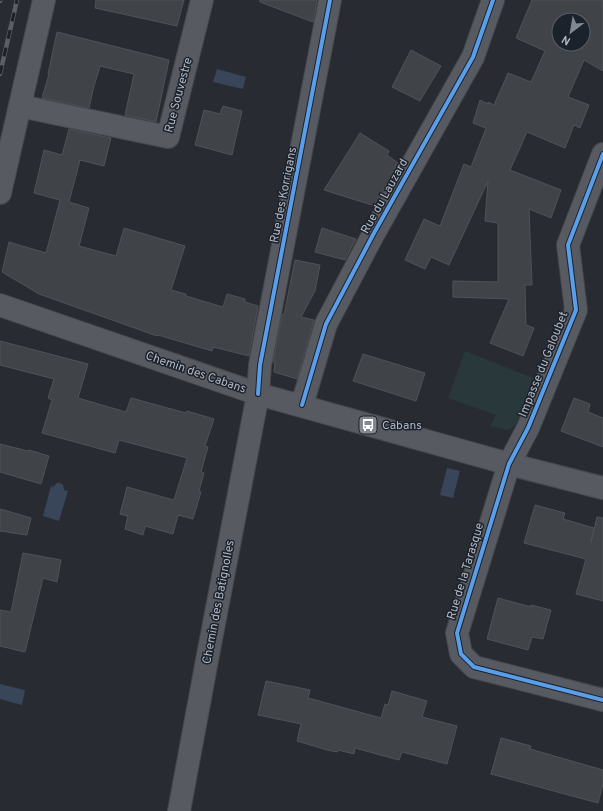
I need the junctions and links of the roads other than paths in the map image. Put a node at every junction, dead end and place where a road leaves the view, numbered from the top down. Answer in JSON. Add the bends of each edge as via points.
{"nodes":[{"id":1,"x":44,"y":0,"type":"edge"},
{"id":2,"x":202,"y":0,"type":"edge"},
{"id":3,"x":330,"y":0,"type":"edge"},
{"id":4,"x":492,"y":0,"type":"edge"},
{"id":5,"x":20,"y":106,"type":"junction"},
{"id":6,"x":603,"y":154,"type":"edge"},
{"id":7,"x":0,"y":193,"type":"edge"},
{"id":8,"x":0,"y":305,"type":"edge"},
{"id":9,"x":258,"y":394,"type":"junction"},
{"id":10,"x":302,"y":405,"type":"junction"},
{"id":11,"x":509,"y":464,"type":"junction"},
{"id":12,"x":603,"y":488,"type":"edge"},
{"id":13,"x":603,"y":700,"type":"edge"},
{"id":14,"x":179,"y":811,"type":"edge"}],
"edges":[{"from":1,"to":5,"type":"street"},
{"from":2,"to":5,"type":"street","name":"Rue Souvestre","via":[[168,137]]},
{"from":3,"to":9,"type":"street","name":"Rue des Korrigans","via":[[260,365]]},
{"from":4,"to":10,"type":"street","name":"Rue du Lauzard","via":[[473,57],[326,324]]},
{"from":5,"to":7,"type":"street"},
{"from":6,"to":11,"type":"street","name":"Impasse du Galoubet","via":[[568,245],[576,310],[528,428]]},
{"from":8,"to":9,"type":"street","name":"Chemin des Cabans"},
{"from":9,"to":10,"type":"street","name":"Chemin des Cabans"},
{"from":9,"to":14,"type":"street","name":"Chemin des Batignolles"},
{"from":10,"to":11,"type":"street","name":"Chemin des Cabans"},
{"from":11,"to":12,"type":"street","name":"Chemin des Cabans"},
{"from":11,"to":13,"type":"street","name":"Rue de la Tarasque","via":[[457,633],[462,654],[474,667]]}]}
